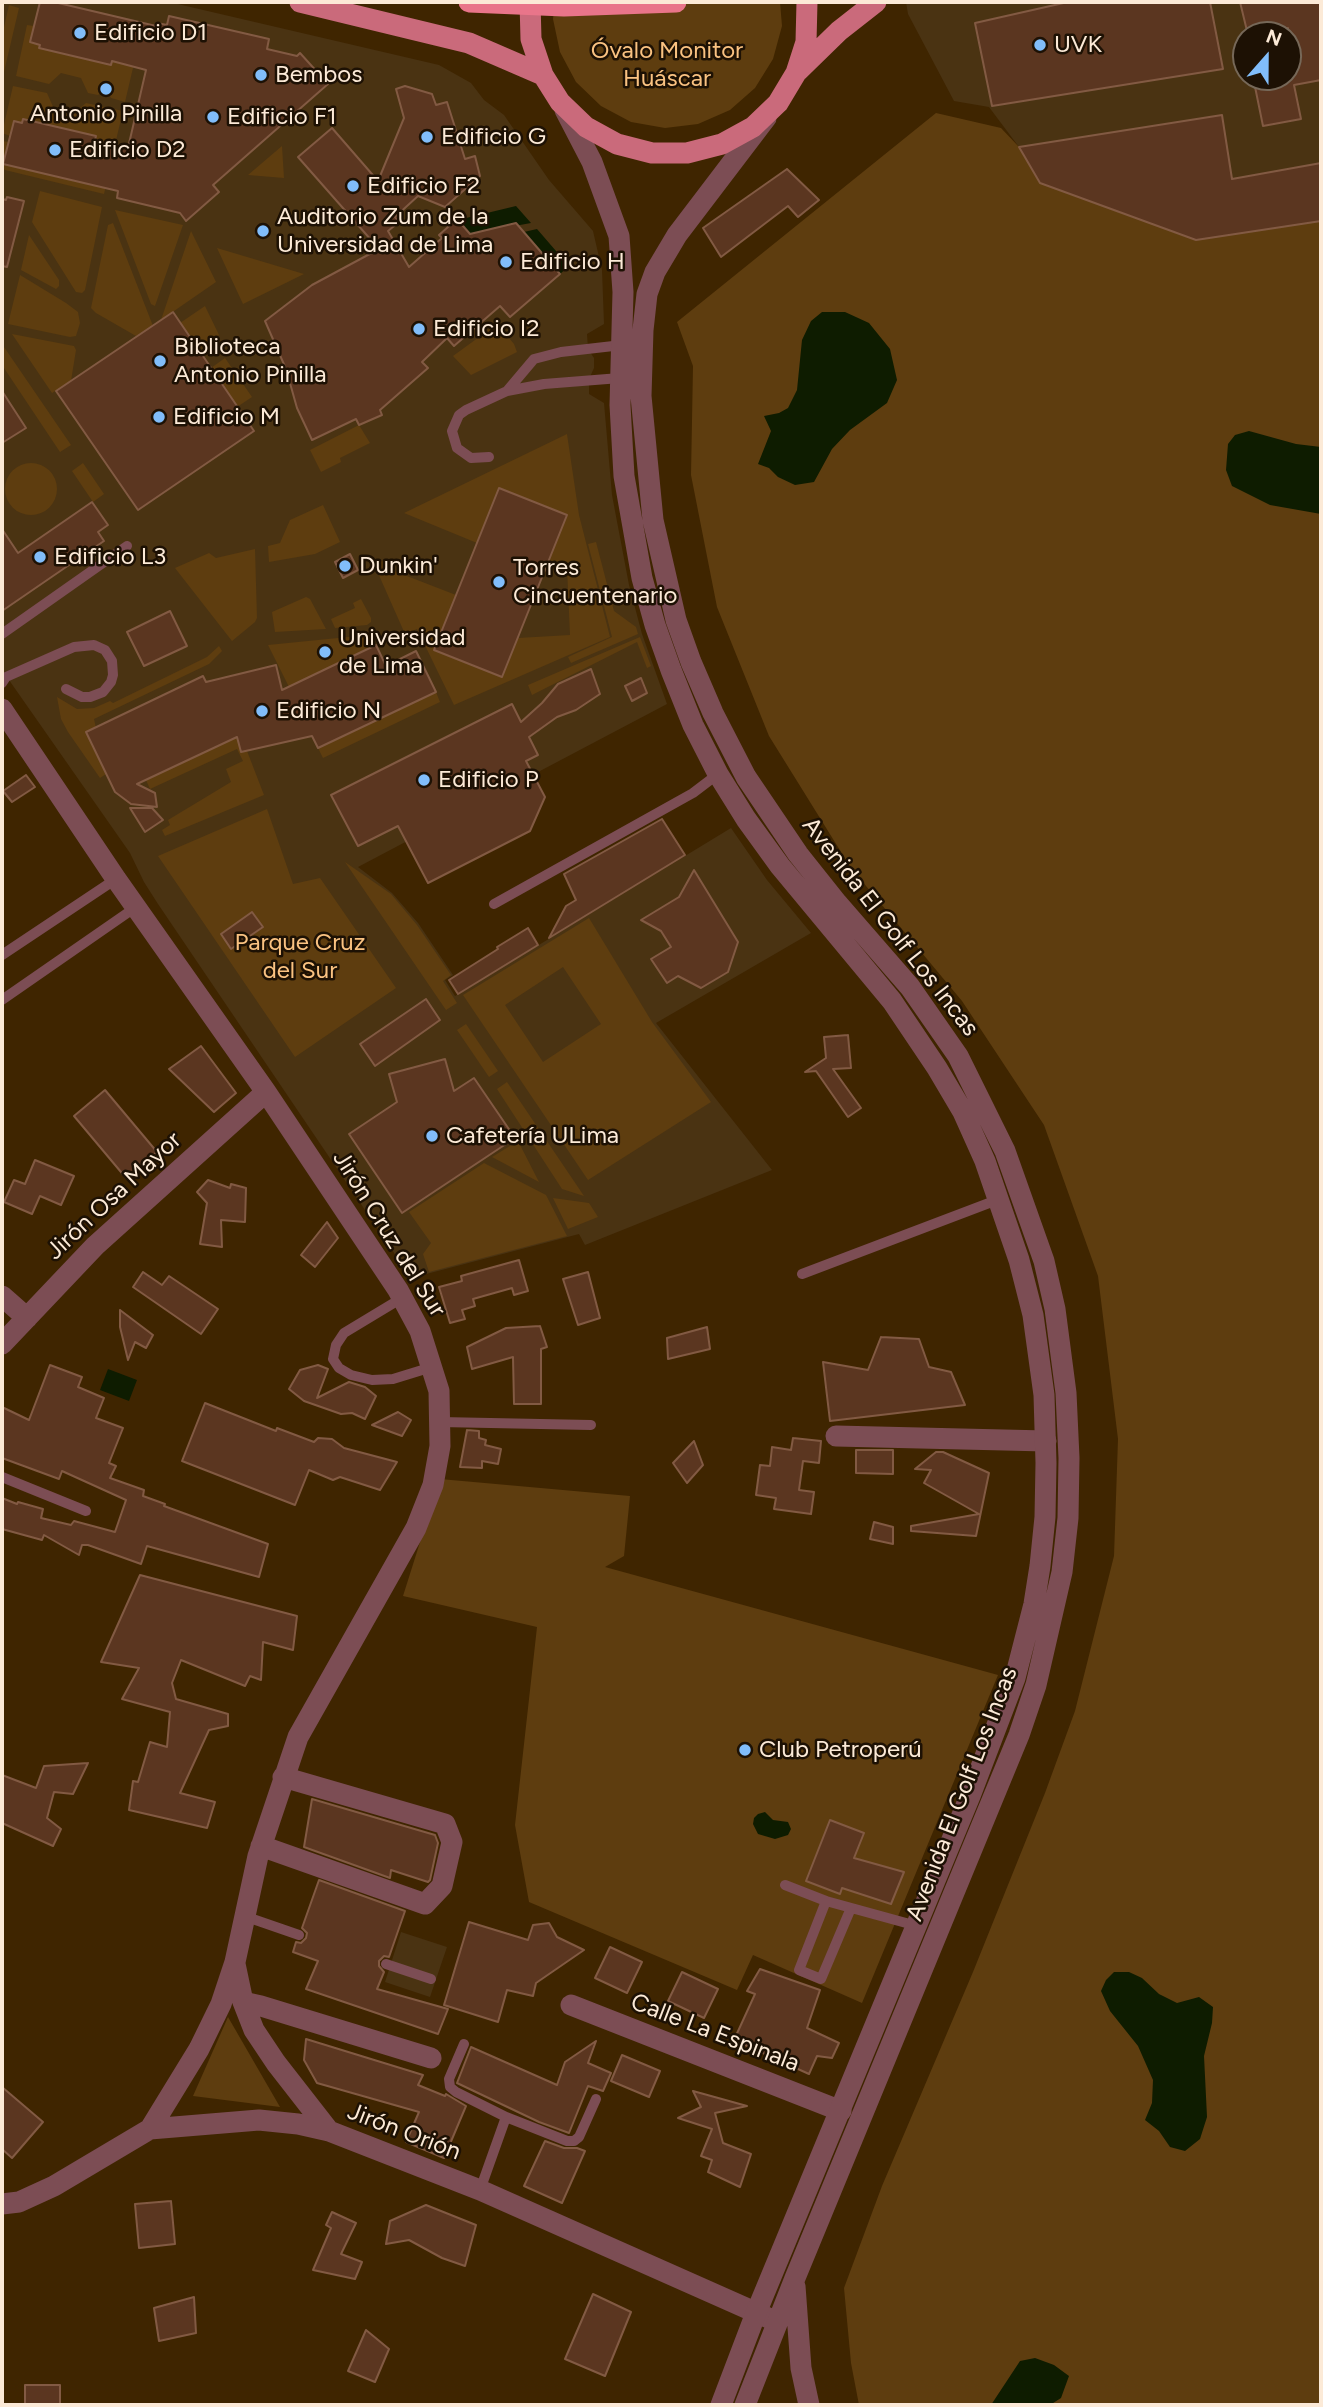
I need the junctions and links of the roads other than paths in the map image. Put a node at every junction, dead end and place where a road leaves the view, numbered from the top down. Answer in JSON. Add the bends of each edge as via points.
{"nodes":[{"id":1,"x":300,"y":2,"type":"edge"},
{"id":2,"x":469,"y":2,"type":"edge"},
{"id":3,"x":530,"y":2,"type":"edge"},
{"id":4,"x":676,"y":2,"type":"edge"},
{"id":5,"x":807,"y":2,"type":"edge"},
{"id":6,"x":876,"y":2,"type":"edge"},
{"id":7,"x":796,"y":73,"type":"junction"},
{"id":8,"x":543,"y":75,"type":"junction"},
{"id":9,"x":561,"y":102,"type":"junction"},
{"id":10,"x":778,"y":103,"type":"junction"},
{"id":11,"x":622,"y":345,"type":"junction"},
{"id":12,"x":620,"y":377,"type":"junction"},
{"id":13,"x":507,"y":391,"type":"junction"},
{"id":14,"x":489,"y":457,"type":"dead end"},
{"id":15,"x":127,"y":546,"type":"dead end"},
{"id":16,"x":2,"y":635,"type":"edge"},
{"id":17,"x":2,"y":682,"type":"edge"},
{"id":18,"x":66,"y":689,"type":"dead end"},
{"id":19,"x":2,"y":709,"type":"edge"},
{"id":20,"x":718,"y":774,"type":"junction"},
{"id":21,"x":116,"y":878,"type":"junction"},
{"id":22,"x":494,"y":904,"type":"dead end"},
{"id":23,"x":136,"y":907,"type":"junction"},
{"id":24,"x":2,"y":955,"type":"edge"},
{"id":25,"x":2,"y":1000,"type":"edge"},
{"id":26,"x":266,"y":1092,"type":"junction"},
{"id":27,"x":998,"y":1200,"type":"junction"},
{"id":28,"x":802,"y":1274,"type":"dead end"},
{"id":29,"x":2,"y":1296,"type":"edge"},
{"id":30,"x":402,"y":1298,"type":"junction"},
{"id":31,"x":27,"y":1318,"type":"junction"},
{"id":32,"x":2,"y":1344,"type":"edge"},
{"id":33,"x":432,"y":1367,"type":"junction"},
{"id":34,"x":440,"y":1422,"type":"junction"},
{"id":35,"x":591,"y":1424,"type":"dead end"},
{"id":36,"x":836,"y":1436,"type":"dead end"},
{"id":37,"x":1046,"y":1441,"type":"junction"},
{"id":38,"x":2,"y":1477,"type":"edge"},
{"id":39,"x":86,"y":1511,"type":"dead end"},
{"id":40,"x":283,"y":1777,"type":"junction"},
{"id":41,"x":261,"y":1846,"type":"junction"},
{"id":42,"x":785,"y":1885,"type":"dead end"},
{"id":43,"x":826,"y":1901,"type":"junction"},
{"id":44,"x":850,"y":1908,"type":"junction"},
{"id":45,"x":244,"y":1916,"type":"junction"},
{"id":46,"x":917,"y":1926,"type":"junction"},
{"id":47,"x":299,"y":1935,"type":"dead end"},
{"id":48,"x":234,"y":1962,"type":"junction"},
{"id":49,"x":386,"y":1964,"type":"dead end"},
{"id":50,"x":431,"y":1979,"type":"dead end"},
{"id":51,"x":243,"y":2002,"type":"junction"},
{"id":52,"x":571,"y":2005,"type":"dead end"},
{"id":53,"x":464,"y":2044,"type":"dead end"},
{"id":54,"x":431,"y":2058,"type":"dead end"},
{"id":55,"x":596,"y":2099,"type":"dead end"},
{"id":56,"x":841,"y":2111,"type":"junction"},
{"id":57,"x":506,"y":2117,"type":"junction"},
{"id":58,"x":150,"y":2129,"type":"junction"},
{"id":59,"x":329,"y":2130,"type":"junction"},
{"id":60,"x":480,"y":2189,"type":"junction"},
{"id":61,"x":2,"y":2204,"type":"edge"},
{"id":62,"x":795,"y":2278,"type":"junction"},
{"id":63,"x":757,"y":2313,"type":"junction"},
{"id":64,"x":777,"y":2322,"type":"junction"},
{"id":65,"x":799,"y":2347,"type":"junction"},
{"id":66,"x":721,"y":2405,"type":"edge"},
{"id":67,"x":745,"y":2405,"type":"edge"},
{"id":68,"x":809,"y":2405,"type":"edge"}],
"edges":[{"from":1,"to":8,"type":"main road","via":[[469,43]]},
{"from":2,"to":4,"type":"highway","bridge":true,"via":[[564,6]]},
{"from":3,"to":8,"type":"main road","via":[[531,39]]},
{"from":5,"to":7,"type":"main road","via":[[806,42]]},
{"from":6,"to":7,"type":"main road"},
{"from":7,"to":10,"type":"main road"},
{"from":8,"to":9,"type":"main road"},
{"from":9,"to":10,"type":"main road","via":[[586,127],[617,144],[652,153],[687,153],[722,144],[753,127]]},
{"from":9,"to":11,"type":"street","name":"Avenida El Golf Los Incas","via":[[592,162],[619,236]]},
{"from":10,"to":62,"type":"street","name":"Avenida El Golf Los Incas","via":[[677,235],[648,294],[641,396],[653,520],[676,620],[691,662],[746,777],[798,854],[910,987],[958,1056],[1005,1151],[1045,1261],[1064,1370],[1069,1434],[1062,1573],[1036,1685]]},
{"from":11,"to":12,"type":"street","name":"Avenida El Golf Los Incas"},
{"from":11,"to":13,"type":"lane","via":[[534,359]]},
{"from":12,"to":13,"type":"lane"},
{"from":12,"to":20,"type":"street","name":"Avenida El Golf Los Incas","via":[[624,476],[642,578],[671,670]]},
{"from":13,"to":14,"type":"lane","via":[[466,410],[454,423],[457,448],[471,458]]},
{"from":15,"to":16,"type":"lane"},
{"from":17,"to":18,"type":"lane","via":[[74,646],[94,645],[105,650],[113,667],[111,682],[103,692],[82,697]]},
{"from":19,"to":21,"type":"street","name":"Jirón Cruz del Sur"},
{"from":20,"to":22,"type":"lane","via":[[693,793]]},
{"from":20,"to":27,"type":"street","name":"Avenida El Golf Los Incas","via":[[779,866],[892,1001],[937,1068],[985,1161]]},
{"from":21,"to":23,"type":"street","name":"Jirón Cruz del Sur"},
{"from":21,"to":24,"type":"lane"},
{"from":23,"to":25,"type":"lane"},
{"from":23,"to":26,"type":"street","name":"Jirón Cruz del Sur"},
{"from":26,"to":30,"type":"street","name":"Jirón Cruz del Sur"},
{"from":26,"to":31,"type":"street","name":"Jirón Osa Mayor","via":[[94,1246]]},
{"from":27,"to":28,"type":"lane"},
{"from":27,"to":37,"type":"street","name":"Avenida El Golf Los Incas","via":[[1033,1315]]},
{"from":29,"to":31,"type":"street"},
{"from":30,"to":33,"type":"street","name":"Jirón Cruz del Sur"},
{"from":30,"to":33,"type":"lane","via":[[344,1333],[333,1359],[351,1375],[372,1380]]},
{"from":31,"to":32,"type":"street","name":"Jirón Osa Mayor"},
{"from":33,"to":34,"type":"street","name":"Jirón Cruz del Sur"},
{"from":34,"to":35,"type":"lane"},
{"from":34,"to":40,"type":"street","name":"Jirón Cruz del Sur","via":[[433,1485],[416,1528],[298,1737]]},
{"from":36,"to":37,"type":"street"},
{"from":37,"to":46,"type":"street","name":"Avenida El Golf Los Incas","via":[[1040,1566],[1015,1678]]},
{"from":38,"to":39,"type":"lane"},
{"from":40,"to":41,"type":"street","name":"Jirón Cruz del Sur"},
{"from":40,"to":41,"type":"street","via":[[445,1824],[452,1842],[442,1886],[425,1904]]},
{"from":41,"to":45,"type":"street","name":"Jirón Cruz del Sur"},
{"from":42,"to":43,"type":"lane"},
{"from":43,"to":44,"type":"lane"},
{"from":43,"to":44,"type":"lane","via":[[799,1970],[821,1979]]},
{"from":44,"to":46,"type":"lane"},
{"from":45,"to":47,"type":"lane"},
{"from":45,"to":48,"type":"street","name":"Jirón Cruz del Sur"},
{"from":46,"to":56,"type":"street","name":"Avenida El Golf Los Incas"},
{"from":48,"to":51,"type":"street","name":"Jirón Cruz del Sur"},
{"from":48,"to":58,"type":"street","name":"Jirón Cruz del Sur","via":[[199,2049]]},
{"from":49,"to":50,"type":"lane"},
{"from":51,"to":54,"type":"street"},
{"from":51,"to":59,"type":"street","name":"Jirón Cruz del Sur","via":[[254,2030],[276,2063]]},
{"from":52,"to":56,"type":"street","name":"Calle La Espinala"},
{"from":53,"to":57,"type":"lane","via":[[450,2087]]},
{"from":55,"to":57,"type":"lane","via":[[575,2141]]},
{"from":56,"to":63,"type":"street","name":"Avenida El Golf Los Incas"},
{"from":57,"to":60,"type":"lane"},
{"from":58,"to":59,"type":"street","name":"Jirón Orión","via":[[259,2120]]},
{"from":58,"to":61,"type":"street","name":"Jirón Orión","via":[[54,2186],[19,2202]]},
{"from":59,"to":60,"type":"street","name":"Jirón Orión"},
{"from":60,"to":63,"type":"street","name":"Jirón Orión"},
{"from":62,"to":64,"type":"street","name":"Avenida El Golf Los Incas"},
{"from":62,"to":65,"type":"street"},
{"from":63,"to":64,"type":"street","name":"Jirón Orión"},
{"from":63,"to":66,"type":"street","name":"Avenida El Golf Los Incas"},
{"from":64,"to":65,"type":"street","via":[[789,2330]]},
{"from":64,"to":67,"type":"street","name":"Avenida El Golf Los Incas"},
{"from":65,"to":68,"type":"street"}]}
